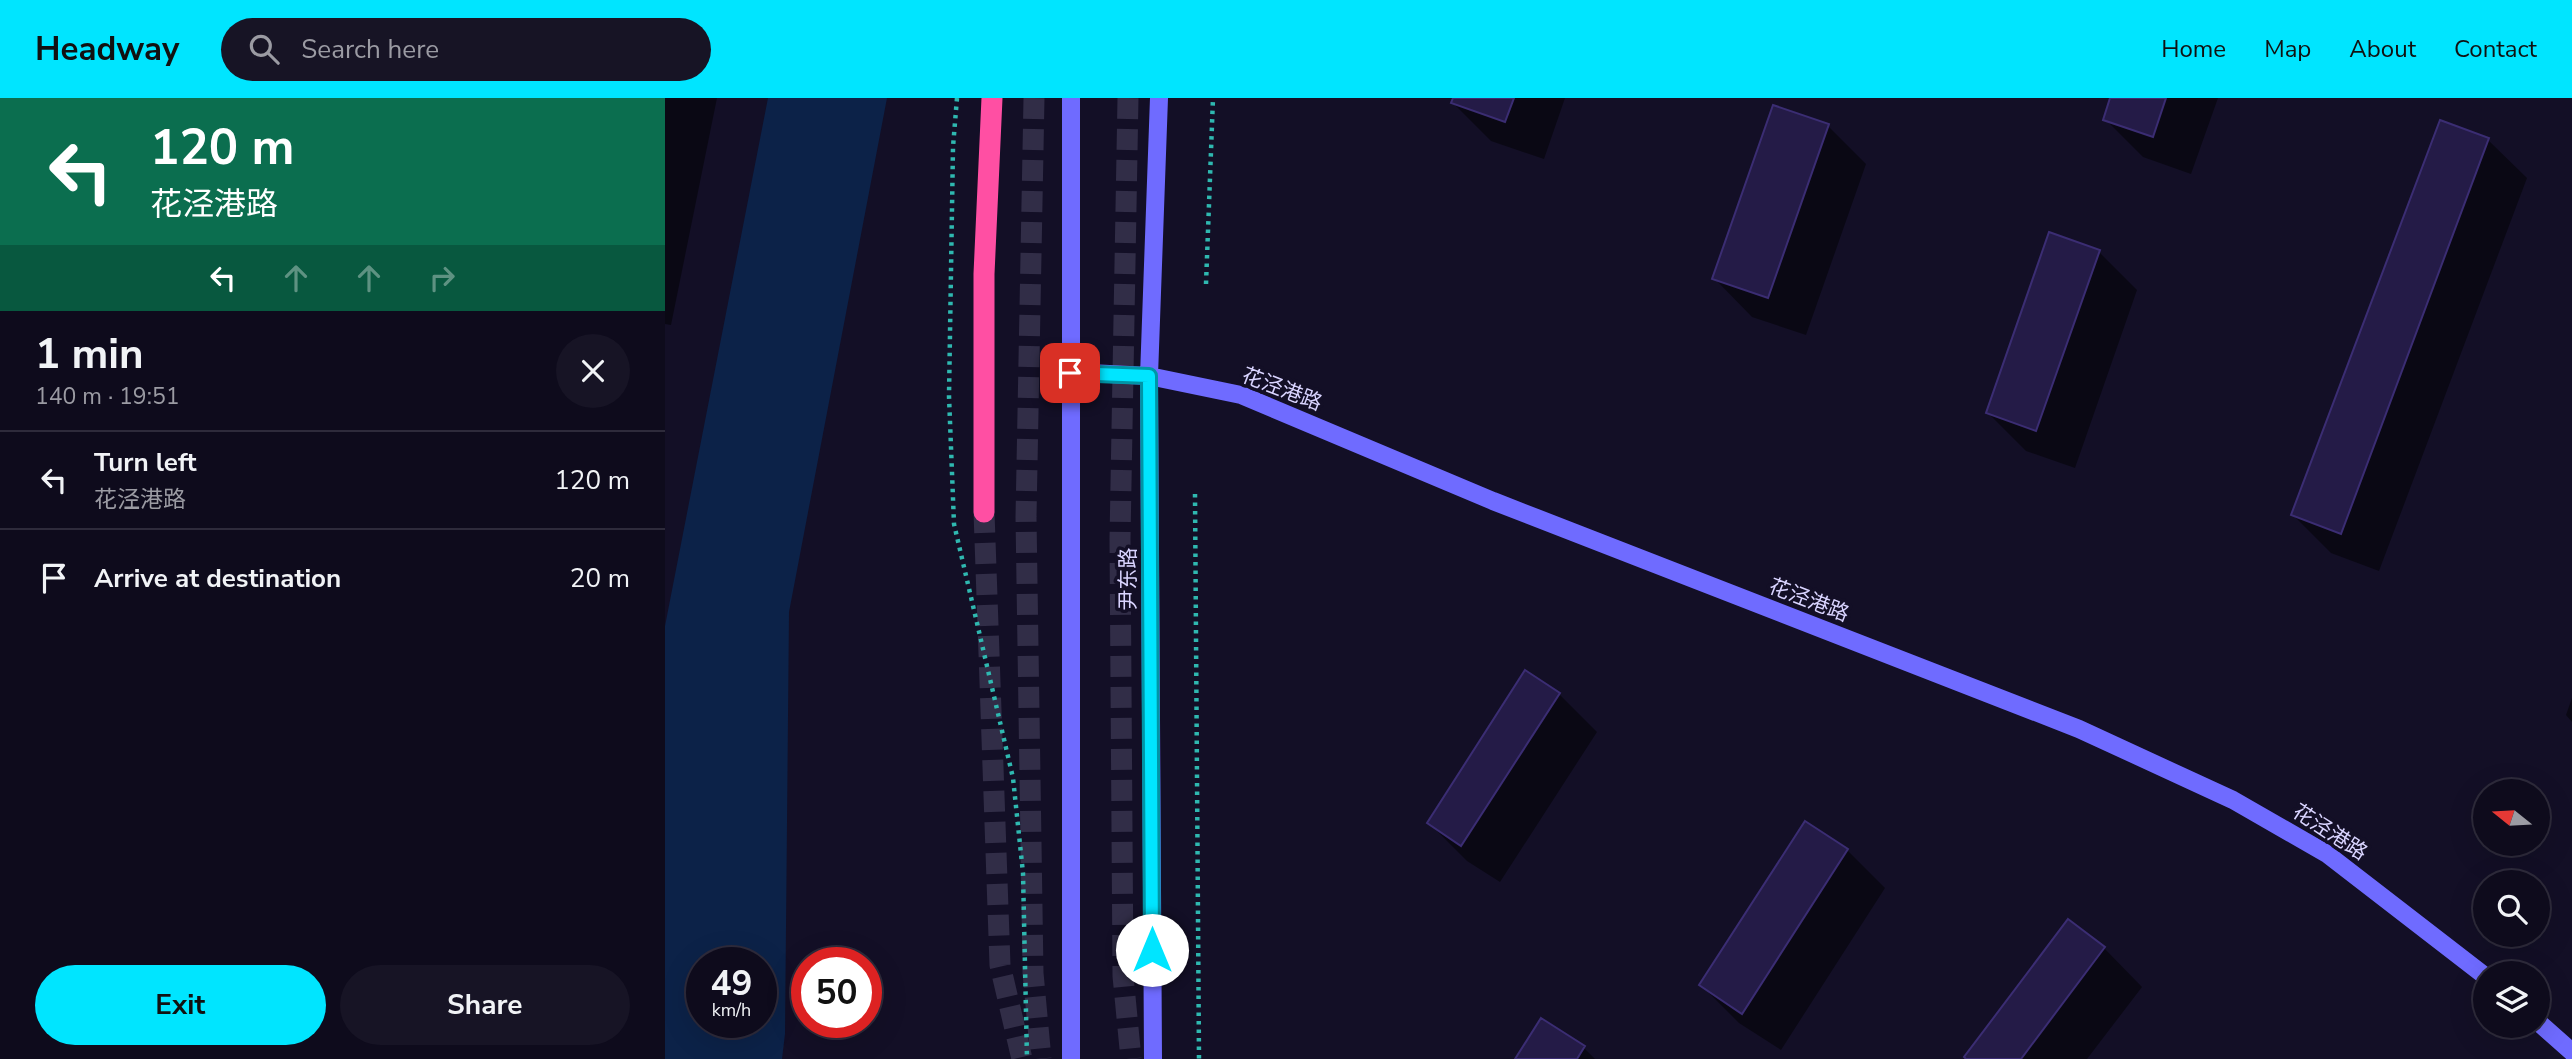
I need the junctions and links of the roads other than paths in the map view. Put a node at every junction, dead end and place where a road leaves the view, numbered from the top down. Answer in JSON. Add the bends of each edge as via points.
{"nodes":[{"id":1,"x":992,"y":98,"type":"edge"},
{"id":2,"x":1071,"y":98,"type":"edge"},
{"id":3,"x":1160,"y":98,"type":"edge"},
{"id":4,"x":1070,"y":373,"type":"junction"},
{"id":5,"x":1149,"y":376,"type":"junction"},
{"id":6,"x":984,"y":512,"type":"tunnel mouth"},
{"id":7,"x":2473,"y":967,"type":"edge"},
{"id":8,"x":2550,"y":1033,"type":"edge"},
{"id":9,"x":2572,"y":1052,"type":"edge"},
{"id":10,"x":1071,"y":1059,"type":"edge"},
{"id":11,"x":1153,"y":1059,"type":"edge"}],
"edges":[{"from":1,"to":6,"type":"highway","via":[[984,274]]},
{"from":2,"to":4,"type":"main road"},
{"from":3,"to":5,"type":"main road","name":"尹东路"},
{"from":4,"to":5,"type":"main road","name":"花泾港路"},
{"from":4,"to":10,"type":"main road"},
{"from":5,"to":7,"type":"main road","name":"花泾港路","via":[[1241,395],[1493,500],[2079,729],[2233,800],[2327,854]]},
{"from":5,"to":11,"type":"main road","name":"尹东路"},
{"from":8,"to":9,"type":"main road"}]}
